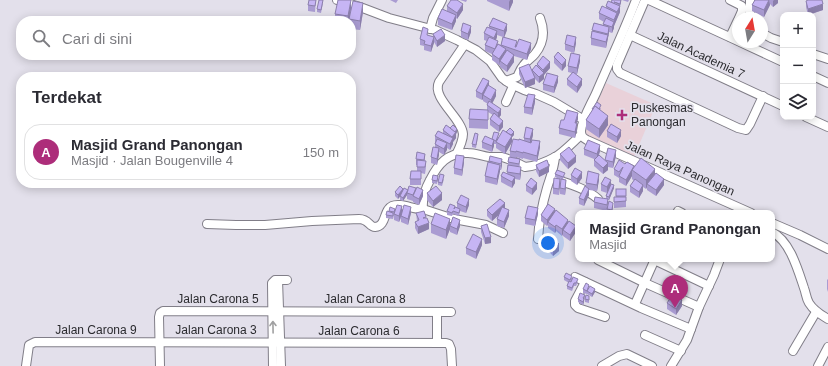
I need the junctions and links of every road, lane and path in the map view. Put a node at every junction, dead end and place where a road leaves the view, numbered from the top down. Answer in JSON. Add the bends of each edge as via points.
{"nodes":[{"id":1,"x":337,"y":0,"type":"edge"},
{"id":2,"x":442,"y":0,"type":"edge"},
{"id":3,"x":636,"y":0,"type":"edge"},
{"id":4,"x":645,"y":0,"type":"edge"},
{"id":5,"x":649,"y":0,"type":"edge"},
{"id":6,"x":730,"y":0,"type":"edge"},
{"id":7,"x":750,"y":0,"type":"edge"},
{"id":8,"x":742,"y":12,"type":"edge"},
{"id":9,"x":750,"y":12,"type":"edge"},
{"id":10,"x":540,"y":18,"type":"dead end"},
{"id":11,"x":430,"y":29,"type":"junction"},
{"id":12,"x":732,"y":32,"type":"edge"},
{"id":13,"x":630,"y":35,"type":"junction"},
{"id":14,"x":768,"y":36,"type":"edge"},
{"id":15,"x":730,"y":37,"type":"joint"},
{"id":16,"x":780,"y":41,"type":"edge"},
{"id":17,"x":465,"y":44,"type":"junction"},
{"id":18,"x":754,"y":48,"type":"edge"},
{"id":19,"x":816,"y":55,"type":"edge"},
{"id":20,"x":828,"y":59,"type":"edge"},
{"id":21,"x":780,"y":61,"type":"edge"},
{"id":22,"x":816,"y":77,"type":"edge"},
{"id":23,"x":510,"y":83,"type":"junction"},
{"id":24,"x":828,"y":83,"type":"edge"},
{"id":25,"x":762,"y":96,"type":"junction"},
{"id":26,"x":506,"y":102,"type":"dead end"},
{"id":27,"x":780,"y":105,"type":"edge"},
{"id":28,"x":584,"y":120,"type":"junction"},
{"id":29,"x":813,"y":120,"type":"edge"},
{"id":30,"x":828,"y":127,"type":"edge"},
{"id":31,"x":581,"y":135,"type":"junction"},
{"id":32,"x":456,"y":155,"type":"junction"},
{"id":33,"x":555,"y":157,"type":"junction"},
{"id":34,"x":550,"y":178,"type":"junction"},
{"id":35,"x":598,"y":199,"type":"edge"},
{"id":36,"x":423,"y":209,"type":"junction"},
{"id":37,"x":739,"y":210,"type":"edge"},
{"id":38,"x":775,"y":223,"type":"edge"},
{"id":39,"x":207,"y":224,"type":"dead end"},
{"id":40,"x":503,"y":233,"type":"dead end"},
{"id":41,"x":775,"y":234,"type":"edge"},
{"id":42,"x":538,"y":239,"type":"dead end"},
{"id":43,"x":828,"y":249,"type":"edge"},
{"id":44,"x":602,"y":262,"type":"edge"},
{"id":45,"x":653,"y":262,"type":"edge"},
{"id":46,"x":660,"y":262,"type":"edge"},
{"id":47,"x":717,"y":262,"type":"edge"},
{"id":48,"x":575,"y":277,"type":"edge"},
{"id":49,"x":287,"y":280,"type":"dead end"},
{"id":50,"x":585,"y":282,"type":"junction"},
{"id":51,"x":645,"y":282,"type":"junction"},
{"id":52,"x":709,"y":286,"type":"junction"},
{"id":53,"x":635,"y":304,"type":"junction"},
{"id":54,"x":699,"y":307,"type":"junction"},
{"id":55,"x":276,"y":311,"type":"junction"},
{"id":56,"x":437,"y":312,"type":"junction"},
{"id":57,"x":451,"y":312,"type":"dead end"},
{"id":58,"x":816,"y":312,"type":"junction"},
{"id":59,"x":605,"y":317,"type":"dead end"},
{"id":60,"x":828,"y":319,"type":"edge"},
{"id":61,"x":691,"y":329,"type":"junction"},
{"id":62,"x":645,"y":335,"type":"dead end"},
{"id":63,"x":160,"y":342,"type":"junction"},
{"id":64,"x":277,"y":343,"type":"junction"},
{"id":65,"x":437,"y":343,"type":"junction"},
{"id":66,"x":828,"y":348,"type":"edge"},
{"id":67,"x":681,"y":351,"type":"junction"},
{"id":68,"x":793,"y":351,"type":"dead end"},
{"id":69,"x":26,"y":366,"type":"edge"},
{"id":70,"x":160,"y":366,"type":"edge"},
{"id":71,"x":273,"y":366,"type":"edge"},
{"id":72,"x":281,"y":366,"type":"edge"},
{"id":73,"x":452,"y":366,"type":"edge"},
{"id":74,"x":602,"y":366,"type":"edge"},
{"id":75,"x":652,"y":366,"type":"edge"},
{"id":76,"x":671,"y":366,"type":"edge"},
{"id":77,"x":818,"y":366,"type":"edge"}],
"edges":[{"from":1,"to":11,"type":"street"},
{"from":2,"to":11,"type":"street"},
{"from":3,"to":28,"type":"street"},
{"from":4,"to":13,"type":"street"},
{"from":5,"to":15,"type":"street"},
{"from":6,"to":8,"type":"street","via":[[742,6]]},
{"from":7,"to":9,"type":"street"},
{"from":10,"to":23,"type":"street","via":[[544,31],[540,47]]},
{"from":11,"to":17,"type":"street"},
{"from":12,"to":15,"type":"street"},
{"from":13,"to":25,"type":"street","name":"Jalan Academia 7"},
{"from":13,"to":25,"type":"street","via":[[617,65],[620,73],[738,128],[746,130]]},
{"from":14,"to":16,"type":"street"},
{"from":17,"to":23,"type":"street","via":[[490,61],[502,78]]},
{"from":17,"to":32,"type":"street","via":[[437,88],[462,130],[462,139]]},
{"from":18,"to":21,"type":"street"},
{"from":19,"to":20,"type":"street"},
{"from":22,"to":24,"type":"street"},
{"from":23,"to":26,"type":"street"},
{"from":23,"to":28,"type":"street","via":[[554,102]]},
{"from":25,"to":27,"type":"street","name":"Jalan Academia 7"},
{"from":28,"to":31,"type":"street"},
{"from":29,"to":30,"type":"street"},
{"from":31,"to":33,"type":"street"},
{"from":31,"to":37,"type":"street","name":"Jalan Raya Panongan"},
{"from":32,"to":33,"type":"street","via":[[469,153],[502,157],[524,167]]},
{"from":32,"to":36,"type":"street","via":[[445,159],[434,171],[424,194]]},
{"from":33,"to":34,"type":"street"},
{"from":34,"to":35,"type":"street","via":[[575,186]]},
{"from":34,"to":42,"type":"street","via":[[540,218]]},
{"from":36,"to":39,"type":"street","via":[[393,206],[381,224],[374,227],[366,220],[359,219],[236,226]]},
{"from":36,"to":40,"type":"street","via":[[454,219],[486,225]]},
{"from":38,"to":43,"type":"street"},
{"from":41,"to":58,"type":"street","via":[[788,248],[807,300]]},
{"from":44,"to":51,"type":"street"},
{"from":45,"to":51,"type":"street"},
{"from":46,"to":52,"type":"street"},
{"from":47,"to":52,"type":"street"},
{"from":48,"to":50,"type":"street"},
{"from":49,"to":55,"type":"street","via":[[275,280],[272,283]]},
{"from":50,"to":53,"type":"street"},
{"from":50,"to":59,"type":"street","via":[[575,305]]},
{"from":51,"to":53,"type":"street"},
{"from":51,"to":54,"type":"street"},
{"from":52,"to":54,"type":"street"},
{"from":53,"to":61,"type":"street"},
{"from":54,"to":61,"type":"street"},
{"from":55,"to":56,"type":"street","name":"Jalan Carona 8"},
{"from":55,"to":63,"type":"street","name":"Jalan Carona 5","via":[[163,310],[159,317]]},
{"from":55,"to":64,"type":"street"},
{"from":56,"to":57,"type":"street","name":"Jalan Carona 8"},
{"from":56,"to":65,"type":"street"},
{"from":58,"to":60,"type":"street"},
{"from":58,"to":68,"type":"street"},
{"from":61,"to":67,"type":"street"},
{"from":62,"to":67,"type":"street"},
{"from":63,"to":64,"type":"street","name":"Jalan Carona 3"},
{"from":63,"to":69,"type":"street","name":"Jalan Carona 9","via":[[32,343],[29,345]]},
{"from":63,"to":70,"type":"street"},
{"from":64,"to":65,"type":"street","name":"Jalan Carona 6"},
{"from":64,"to":71,"type":"street"},
{"from":64,"to":72,"type":"street"},
{"from":65,"to":73,"type":"street","via":[[449,344]]},
{"from":66,"to":77,"type":"street"},
{"from":67,"to":76,"type":"street"},
{"from":74,"to":75,"type":"street","via":[[625,354]]}]}
